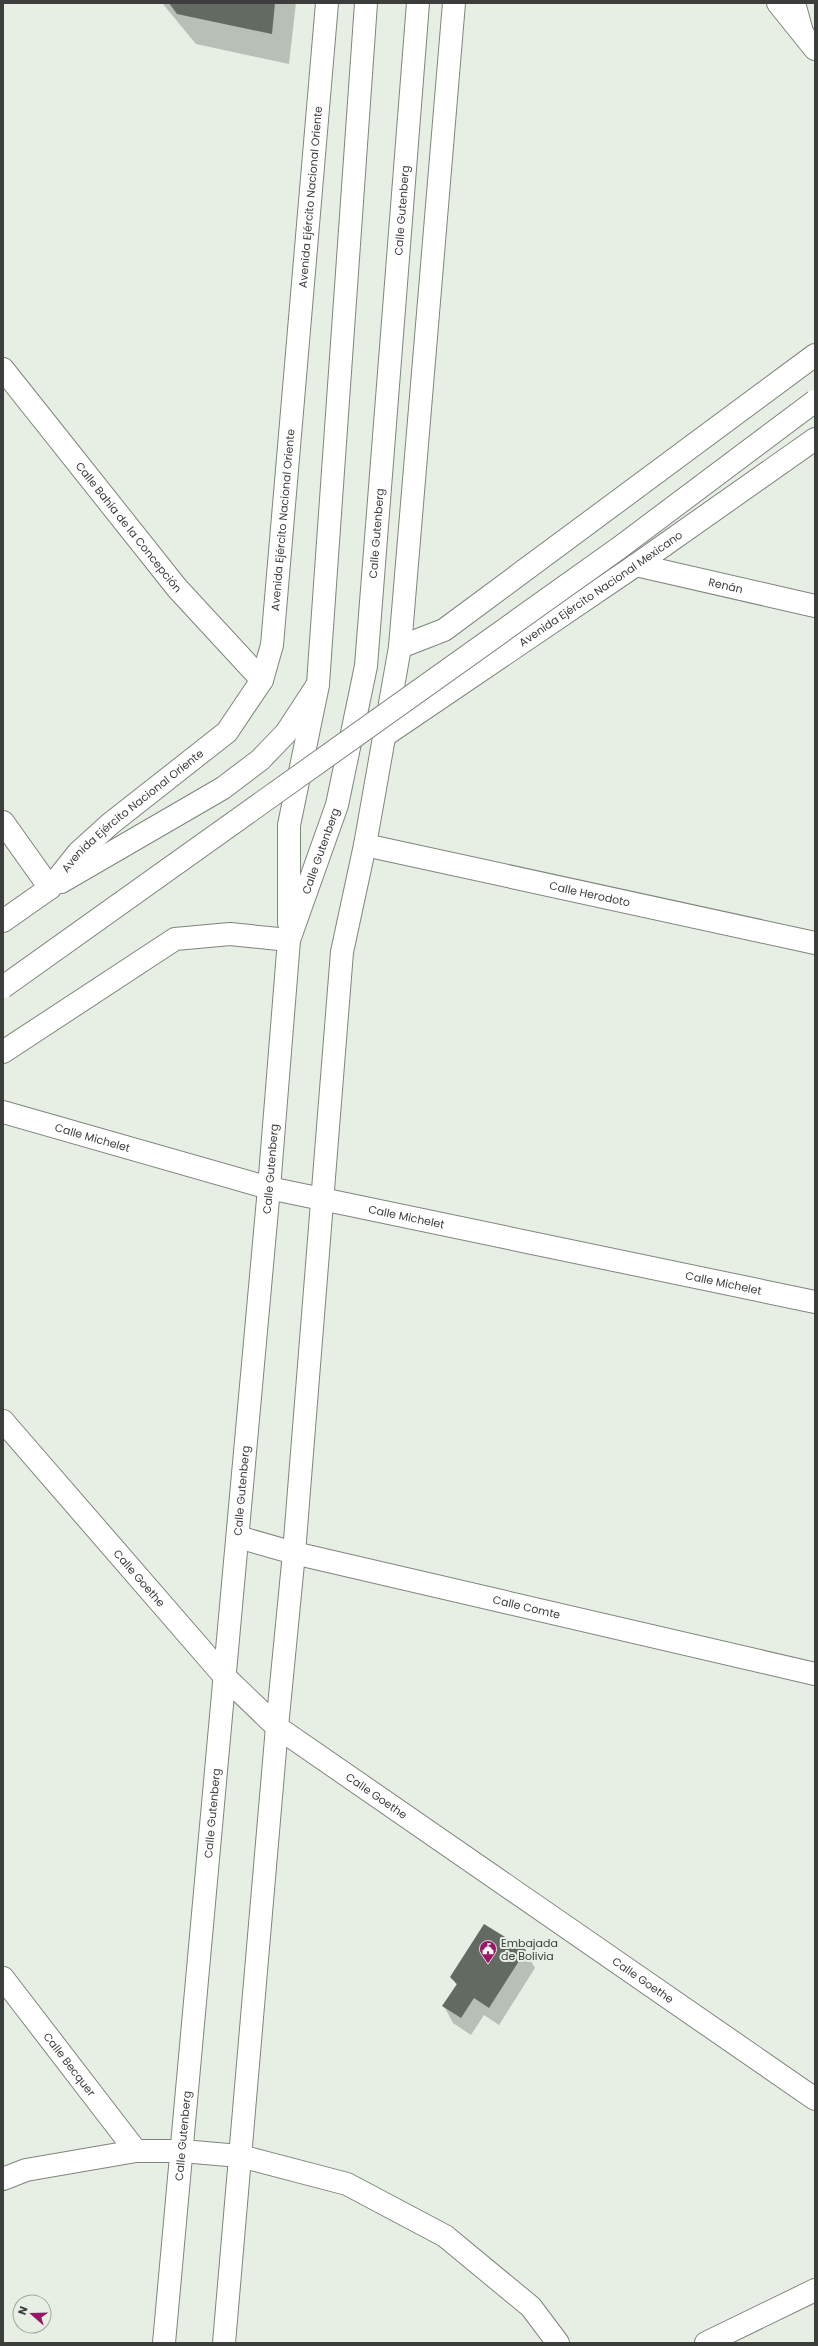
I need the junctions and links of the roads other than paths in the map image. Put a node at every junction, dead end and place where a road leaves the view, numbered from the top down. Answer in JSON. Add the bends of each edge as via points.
{"nodes":[{"id":1,"x":327,"y":3,"type":"edge"},
{"id":2,"x":366,"y":3,"type":"edge"},
{"id":3,"x":418,"y":3,"type":"edge"},
{"id":4,"x":454,"y":3,"type":"edge"},
{"id":5,"x":778,"y":3,"type":"edge"},
{"id":6,"x":794,"y":3,"type":"edge"},
{"id":7,"x":808,"y":41,"type":"edge"},
{"id":8,"x":815,"y":355,"type":"edge"},
{"id":9,"x":3,"y":369,"type":"edge"},
{"id":10,"x":815,"y":401,"type":"edge"},
{"id":11,"x":815,"y":439,"type":"edge"},
{"id":12,"x":636,"y":565,"type":"junction"},
{"id":13,"x":815,"y":606,"type":"edge"},
{"id":14,"x":400,"y":647,"type":"junction"},
{"id":15,"x":262,"y":680,"type":"junction"},
{"id":16,"x":318,"y":684,"type":"junction"},
{"id":17,"x":384,"y":736,"type":"junction"},
{"id":18,"x":3,"y":822,"type":"edge"},
{"id":19,"x":365,"y":844,"type":"junction"},
{"id":20,"x":50,"y":888,"type":"junction"},
{"id":21,"x":3,"y":921,"type":"edge"},
{"id":22,"x":289,"y":940,"type":"junction"},
{"id":23,"x":815,"y":943,"type":"edge"},
{"id":24,"x":3,"y":987,"type":"edge"},
{"id":25,"x":3,"y":1052,"type":"edge"},
{"id":26,"x":3,"y":1112,"type":"edge"},
{"id":27,"x":270,"y":1188,"type":"junction"},
{"id":28,"x":323,"y":1200,"type":"junction"},
{"id":29,"x":815,"y":1302,"type":"edge"},
{"id":30,"x":3,"y":1420,"type":"edge"},
{"id":31,"x":238,"y":1537,"type":"junction"},
{"id":32,"x":294,"y":1553,"type":"junction"},
{"id":33,"x":815,"y":1674,"type":"edge"},
{"id":34,"x":225,"y":1677,"type":"junction"},
{"id":35,"x":277,"y":1727,"type":"junction"},
{"id":36,"x":3,"y":1978,"type":"edge"},
{"id":37,"x":815,"y":2099,"type":"edge"},
{"id":38,"x":136,"y":2151,"type":"junction"},
{"id":39,"x":182,"y":2151,"type":"junction"},
{"id":40,"x":240,"y":2156,"type":"junction"},
{"id":41,"x":3,"y":2179,"type":"edge"},
{"id":42,"x":815,"y":2290,"type":"edge"},
{"id":43,"x":164,"y":2343,"type":"edge"},
{"id":44,"x":224,"y":2343,"type":"edge"},
{"id":45,"x":558,"y":2343,"type":"edge"},
{"id":46,"x":706,"y":2343,"type":"edge"}],
"edges":[{"from":1,"to":15,"type":"main road","name":"Avenida Ejército Nacional Oriente","via":[[272,645]]},
{"from":2,"to":16,"type":"main road"},
{"from":3,"to":22,"type":"main road","name":"Calle Gutenberg","via":[[366,666],[337,805]]},
{"from":4,"to":14,"type":"main road"},
{"from":5,"to":7,"type":"main road"},
{"from":6,"to":7,"type":"main road"},
{"from":8,"to":14,"type":"main road","via":[[444,630]]},
{"from":9,"to":15,"type":"main road","name":"Calle Bahía de la Concepción","via":[[177,588]]},
{"from":10,"to":24,"type":"main road","bridge":true,"via":[[620,548]]},
{"from":11,"to":12,"type":"main road","name":"Avenida Ejército Nacional Mexicano"},
{"from":12,"to":13,"type":"main road","name":"Renán"},
{"from":12,"to":17,"type":"main road","name":"Avenida Ejército Nacional Mexicano"},
{"from":14,"to":17,"type":"main road"},
{"from":15,"to":20,"type":"main road","name":"Avenida Ejército Nacional Oriente","via":[[227,732],[110,824],[78,853]]},
{"from":16,"to":20,"type":"main road","via":[[286,733],[260,760],[223,788]]},
{"from":16,"to":22,"type":"main road","via":[[289,825]]},
{"from":17,"to":19,"type":"main road"},
{"from":18,"to":20,"type":"main road"},
{"from":19,"to":23,"type":"main road","name":"Calle Herodoto"},
{"from":19,"to":28,"type":"main road","via":[[342,952]]},
{"from":20,"to":21,"type":"main road","name":"Avenida Ejército Nacional Oriente"},
{"from":22,"to":25,"type":"main road","via":[[230,934],[175,939]]},
{"from":22,"to":27,"type":"main road","name":"Calle Gutenberg"},
{"from":26,"to":27,"type":"main road","name":"Calle Michelet"},
{"from":27,"to":28,"type":"main road","name":"Calle Michelet"},
{"from":27,"to":31,"type":"main road","name":"Calle Gutenberg"},
{"from":28,"to":29,"type":"main road","name":"Calle Michelet"},
{"from":28,"to":32,"type":"main road"},
{"from":30,"to":34,"type":"main road","name":"Calle Goethe"},
{"from":31,"to":32,"type":"main road","name":"Calle Comte"},
{"from":31,"to":34,"type":"main road","name":"Calle Gutenberg"},
{"from":32,"to":33,"type":"main road","name":"Calle Comte"},
{"from":32,"to":35,"type":"main road"},
{"from":34,"to":35,"type":"main road","name":"Calle Goethe"},
{"from":34,"to":39,"type":"main road","name":"Calle Gutenberg"},
{"from":35,"to":37,"type":"main road","name":"Calle Goethe"},
{"from":35,"to":40,"type":"main road"},
{"from":36,"to":38,"type":"main road","name":"Calle Becquer"},
{"from":38,"to":39,"type":"main road"},
{"from":38,"to":41,"type":"main road","via":[[26,2170]]},
{"from":39,"to":40,"type":"main road"},
{"from":39,"to":43,"type":"main road","name":"Calle Gutenberg"},
{"from":40,"to":44,"type":"main road"},
{"from":40,"to":45,"type":"main road","via":[[347,2184],[445,2236],[531,2307]]},
{"from":42,"to":46,"type":"main road"}]}
